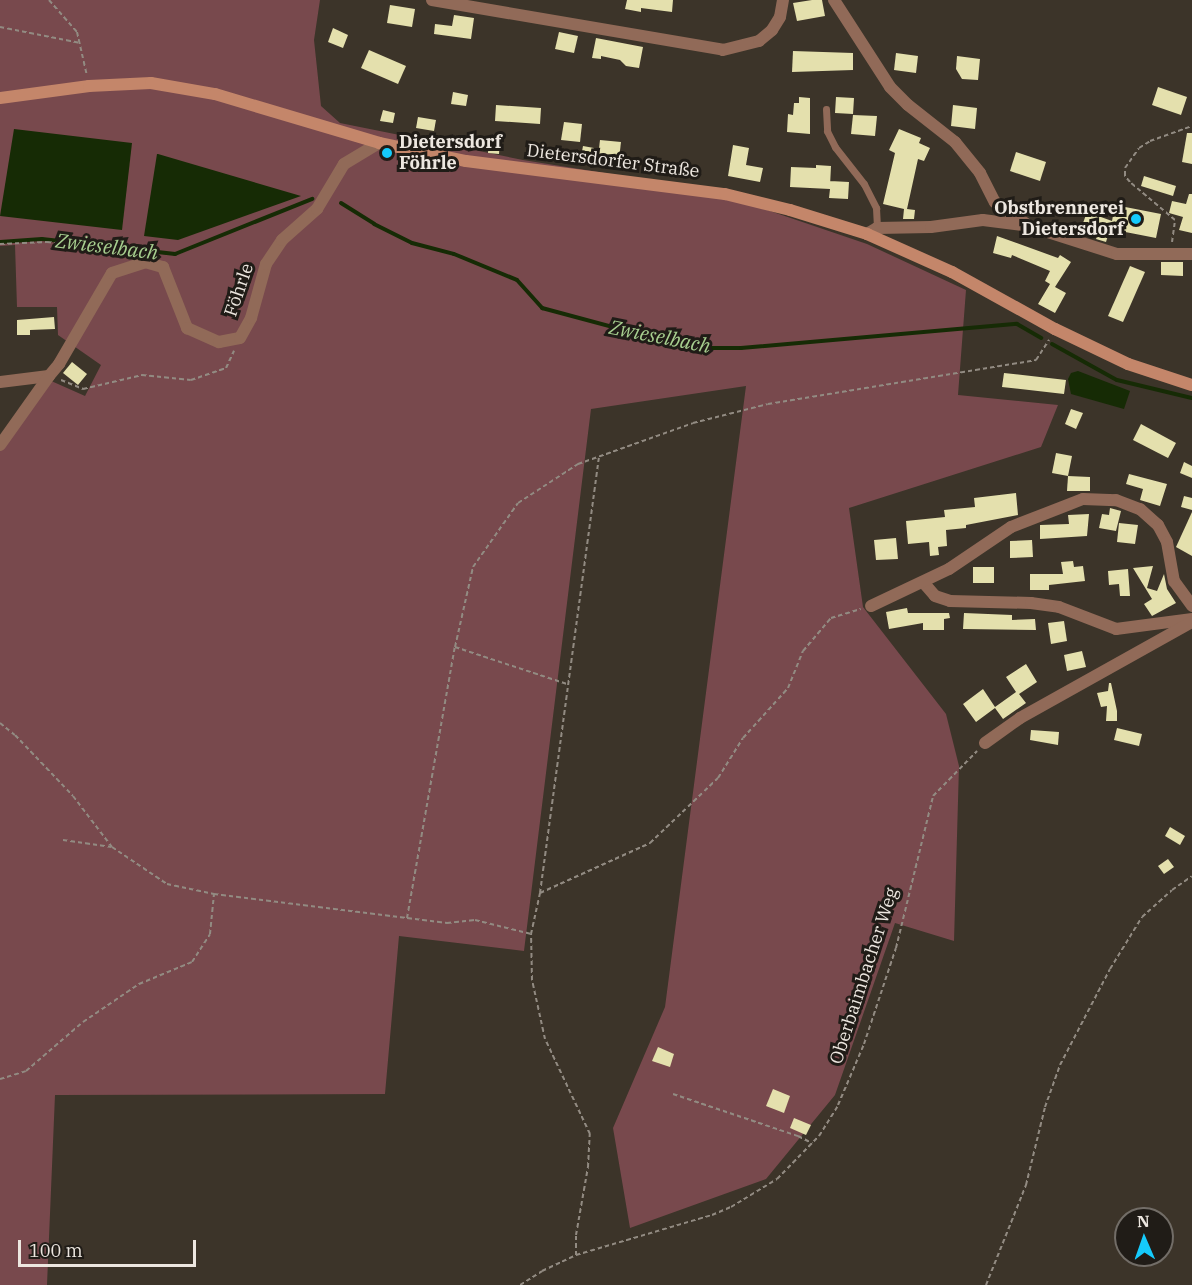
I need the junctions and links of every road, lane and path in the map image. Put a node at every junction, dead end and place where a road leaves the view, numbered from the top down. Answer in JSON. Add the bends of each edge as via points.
{"nodes":[{"id":1,"x":49,"y":0,"type":"edge"},
{"id":2,"x":432,"y":0,"type":"edge"},
{"id":3,"x":783,"y":0,"type":"edge"},
{"id":4,"x":834,"y":0,"type":"edge"},
{"id":5,"x":0,"y":27,"type":"edge"},
{"id":6,"x":80,"y":43,"type":"junction"},
{"id":7,"x":89,"y":86,"type":"junction"},
{"id":8,"x":0,"y":98,"type":"edge"},
{"id":9,"x":826,"y":109,"type":"dead end"},
{"id":10,"x":1192,"y":126,"type":"edge"},
{"id":11,"x":379,"y":143,"type":"junction"},
{"id":12,"x":995,"y":202,"type":"junction"},
{"id":13,"x":983,"y":220,"type":"junction"},
{"id":14,"x":1029,"y":226,"type":"junction"},
{"id":15,"x":872,"y":231,"type":"junction"},
{"id":16,"x":0,"y":244,"type":"edge"},
{"id":17,"x":1170,"y":254,"type":"junction"},
{"id":18,"x":1192,"y":254,"type":"edge"},
{"id":19,"x":146,"y":262,"type":"junction"},
{"id":20,"x":1055,"y":329,"type":"junction"},
{"id":21,"x":240,"y":338,"type":"junction"},
{"id":22,"x":49,"y":376,"type":"junction"},
{"id":23,"x":0,"y":382,"type":"edge"},
{"id":24,"x":1192,"y":385,"type":"edge"},
{"id":25,"x":0,"y":445,"type":"edge"},
{"id":26,"x":599,"y":458,"type":"junction"},
{"id":27,"x":923,"y":582,"type":"junction"},
{"id":28,"x":871,"y":606,"type":"joint"},
{"id":29,"x":1192,"y":606,"type":"edge"},
{"id":30,"x":1192,"y":620,"type":"edge"},
{"id":31,"x":455,"y":647,"type":"junction"},
{"id":32,"x":567,"y":684,"type":"junction"},
{"id":33,"x":0,"y":723,"type":"edge"},
{"id":34,"x":985,"y":743,"type":"joint"},
{"id":35,"x":63,"y":840,"type":"dead end"},
{"id":36,"x":112,"y":847,"type":"junction"},
{"id":37,"x":1192,"y":876,"type":"edge"},
{"id":38,"x":540,"y":893,"type":"junction"},
{"id":39,"x":214,"y":894,"type":"junction"},
{"id":40,"x":407,"y":918,"type":"junction"},
{"id":41,"x":531,"y":934,"type":"junction"},
{"id":42,"x":0,"y":1079,"type":"edge"},
{"id":43,"x":673,"y":1094,"type":"dead end"},
{"id":44,"x":812,"y":1143,"type":"junction"},
{"id":45,"x":576,"y":1255,"type":"junction"},
{"id":46,"x":520,"y":1285,"type":"edge"},
{"id":47,"x":986,"y":1285,"type":"edge"}],
"edges":[{"from":1,"to":6,"type":"path","via":[[77,32]]},
{"from":2,"to":3,"type":"street","via":[[723,50],[759,41],[780,17]]},
{"from":4,"to":12,"type":"street","via":[[890,87],[955,142],[980,173]]},
{"from":5,"to":6,"type":"path"},
{"from":6,"to":7,"type":"path"},
{"from":7,"to":8,"type":"street","name":"Dietersdorfer Straße"},
{"from":7,"to":11,"type":"street","name":"Dietersdorfer Straße","via":[[162,85],[215,94]]},
{"from":9,"to":15,"type":"lane","via":[[827,131],[835,147],[864,184],[876,208]]},
{"from":10,"to":17,"type":"path","via":[[1150,141],[1139,148],[1125,168],[1130,182],[1175,220]]},
{"from":11,"to":15,"type":"street","name":"Dietersdorfer Straße","via":[[466,161],[725,194]]},
{"from":11,"to":21,"type":"street","name":"Föhrle","via":[[344,164],[317,208],[282,240],[266,264],[251,318]]},
{"from":12,"to":13,"type":"street"},
{"from":12,"to":14,"type":"street"},
{"from":13,"to":14,"type":"street"},
{"from":13,"to":15,"type":"street"},
{"from":14,"to":17,"type":"street","via":[[1117,254]]},
{"from":15,"to":20,"type":"street","name":"Dietersdorfer Straße"},
{"from":16,"to":19,"type":"path","via":[[47,242],[106,248]]},
{"from":17,"to":18,"type":"street"},
{"from":19,"to":21,"type":"street","name":"Föhrle","via":[[163,267],[187,328],[219,342]]},
{"from":19,"to":22,"type":"street","via":[[112,273]]},
{"from":20,"to":24,"type":"street","name":"Dietersdorfer Straße","via":[[1128,364]]},
{"from":20,"to":26,"type":"path","via":[[1036,360],[768,404],[693,423]]},
{"from":21,"to":22,"type":"path","via":[[226,368],[191,381],[142,375],[83,389]]},
{"from":22,"to":23,"type":"street"},
{"from":22,"to":25,"type":"street"},
{"from":26,"to":31,"type":"path","via":[[578,464],[518,503],[473,567]]},
{"from":26,"to":32,"type":"path"},
{"from":27,"to":28,"type":"street"},
{"from":27,"to":29,"type":"street","via":[[1011,527],[1049,510],[1083,499],[1116,500],[1140,509],[1158,525],[1167,542],[1174,581]]},
{"from":27,"to":30,"type":"street","via":[[935,596],[950,601],[1059,607],[1116,629]]},
{"from":28,"to":38,"type":"path","via":[[831,618],[803,651],[788,688],[743,738],[718,778],[650,843]]},
{"from":30,"to":34,"type":"street","via":[[1020,718]]},
{"from":31,"to":32,"type":"path"},
{"from":31,"to":40,"type":"path"},
{"from":32,"to":38,"type":"path"},
{"from":33,"to":36,"type":"path","via":[[73,796]]},
{"from":34,"to":44,"type":"path","name":"Oberbaimbacher Weg","via":[[933,796],[899,937],[864,1044],[838,1105]]},
{"from":35,"to":36,"type":"path"},
{"from":36,"to":39,"type":"path","via":[[167,884]]},
{"from":37,"to":47,"type":"path","via":[[1142,917],[1060,1065],[1026,1185]]},
{"from":38,"to":41,"type":"path"},
{"from":39,"to":40,"type":"path"},
{"from":39,"to":42,"type":"path","via":[[210,934],[192,962],[139,984],[83,1022],[26,1071]]},
{"from":40,"to":41,"type":"path","via":[[447,923],[475,920]]},
{"from":41,"to":45,"type":"path","via":[[532,980],[545,1039],[590,1134]]},
{"from":43,"to":44,"type":"path"},
{"from":44,"to":45,"type":"path","name":"Oberbaimbacher Weg","via":[[777,1179],[731,1207]]},
{"from":45,"to":46,"type":"path","name":"Oberbaimbacher Weg"}]}
